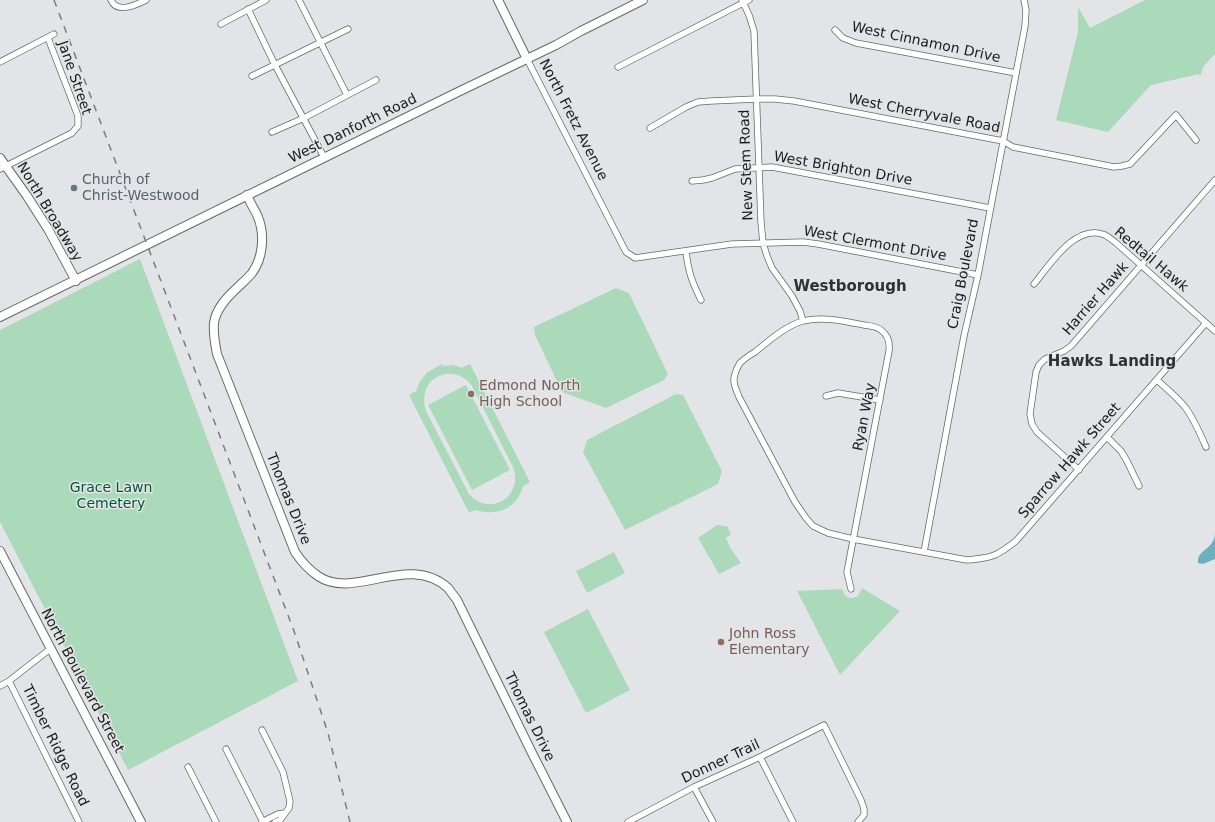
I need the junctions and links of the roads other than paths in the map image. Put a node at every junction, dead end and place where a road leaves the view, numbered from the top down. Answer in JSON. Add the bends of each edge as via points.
{"nodes":[{"id":1,"x":111,"y":0,"type":"edge"},
{"id":2,"x":146,"y":0,"type":"edge"},
{"id":3,"x":266,"y":0,"type":"edge"},
{"id":4,"x":299,"y":0,"type":"edge"},
{"id":5,"x":498,"y":0,"type":"edge"},
{"id":6,"x":643,"y":0,"type":"edge"},
{"id":7,"x":1024,"y":0,"type":"edge"},
{"id":8,"x":744,"y":1,"type":"edge"},
{"id":9,"x":248,"y":9,"type":"junction"},
{"id":10,"x":221,"y":24,"type":"dead end"},
{"id":11,"x":348,"y":29,"type":"dead end"},
{"id":12,"x":836,"y":30,"type":"dead end"},
{"id":13,"x":54,"y":34,"type":"dead end"},
{"id":14,"x":48,"y":38,"type":"junction"},
{"id":15,"x":320,"y":42,"type":"junction"},
{"id":16,"x":527,"y":59,"type":"junction"},
{"id":17,"x":0,"y":62,"type":"edge"},
{"id":18,"x":275,"y":65,"type":"junction"},
{"id":19,"x":618,"y":67,"type":"dead end"},
{"id":20,"x":1016,"y":73,"type":"junction"},
{"id":21,"x":252,"y":76,"type":"dead end"},
{"id":22,"x":376,"y":80,"type":"dead end"},
{"id":23,"x":347,"y":95,"type":"junction"},
{"id":24,"x":757,"y":99,"type":"junction"},
{"id":25,"x":304,"y":118,"type":"junction"},
{"id":26,"x":650,"y":128,"type":"dead end"},
{"id":27,"x":272,"y":132,"type":"dead end"},
{"id":28,"x":1196,"y":140,"type":"dead end"},
{"id":29,"x":1003,"y":141,"type":"junction"},
{"id":30,"x":324,"y":157,"type":"junction"},
{"id":31,"x":0,"y":158,"type":"edge"},
{"id":32,"x":3,"y":167,"type":"edge"},
{"id":33,"x":760,"y":168,"type":"junction"},
{"id":34,"x":692,"y":180,"type":"dead end"},
{"id":35,"x":1215,"y":180,"type":"edge"},
{"id":36,"x":247,"y":195,"type":"junction"},
{"id":37,"x":990,"y":208,"type":"junction"},
{"id":38,"x":763,"y":243,"type":"junction"},
{"id":39,"x":686,"y":251,"type":"junction"},
{"id":40,"x":626,"y":252,"type":"joint"},
{"id":41,"x":1141,"y":266,"type":"junction"},
{"id":42,"x":978,"y":275,"type":"junction"},
{"id":43,"x":76,"y":281,"type":"junction"},
{"id":44,"x":1034,"y":284,"type":"dead end"},
{"id":45,"x":701,"y":300,"type":"dead end"},
{"id":46,"x":0,"y":317,"type":"edge"},
{"id":47,"x":803,"y":321,"type":"junction"},
{"id":48,"x":1206,"y":323,"type":"junction"},
{"id":49,"x":1215,"y":331,"type":"edge"},
{"id":50,"x":1157,"y":380,"type":"junction"},
{"id":51,"x":826,"y":396,"type":"dead end"},
{"id":52,"x":880,"y":400,"type":"junction"},
{"id":53,"x":1107,"y":437,"type":"junction"},
{"id":54,"x":1206,"y":447,"type":"dead end"},
{"id":55,"x":1079,"y":470,"type":"junction"},
{"id":56,"x":1139,"y":486,"type":"dead end"},
{"id":57,"x":853,"y":539,"type":"junction"},
{"id":58,"x":0,"y":551,"type":"edge"},
{"id":59,"x":924,"y":552,"type":"junction"},
{"id":60,"x":851,"y":589,"type":"dead end"},
{"id":61,"x":50,"y":649,"type":"junction"},
{"id":62,"x":9,"y":681,"type":"junction"},
{"id":63,"x":0,"y":686,"type":"edge"},
{"id":64,"x":262,"y":730,"type":"dead end"},
{"id":65,"x":226,"y":749,"type":"dead end"},
{"id":66,"x":760,"y":756,"type":"junction"},
{"id":67,"x":188,"y":767,"type":"dead end"},
{"id":68,"x":694,"y":787,"type":"junction"},
{"id":69,"x":285,"y":813,"type":"junction"},
{"id":70,"x":79,"y":822,"type":"edge"},
{"id":71,"x":141,"y":822,"type":"edge"},
{"id":72,"x":216,"y":822,"type":"edge"},
{"id":73,"x":263,"y":822,"type":"edge"},
{"id":74,"x":275,"y":822,"type":"edge"},
{"id":75,"x":567,"y":822,"type":"edge"},
{"id":76,"x":628,"y":822,"type":"edge"},
{"id":77,"x":713,"y":822,"type":"edge"},
{"id":78,"x":793,"y":822,"type":"edge"},
{"id":79,"x":858,"y":822,"type":"edge"}],
"edges":[{"from":1,"to":2,"type":"street","via":[[117,7],[124,8]]},
{"from":3,"to":9,"type":"street"},
{"from":4,"to":15,"type":"street"},
{"from":5,"to":16,"type":"main road","name":"North Fretz Avenue"},
{"from":6,"to":16,"type":"main road","name":"West Danforth Road"},
{"from":7,"to":20,"type":"street","name":"Craig Boulevard","via":[[1025,26]]},
{"from":8,"to":19,"type":"street"},
{"from":8,"to":24,"type":"street","name":"New Stem Road","via":[[754,31]]},
{"from":9,"to":10,"type":"street"},
{"from":9,"to":18,"type":"street"},
{"from":11,"to":15,"type":"street"},
{"from":12,"to":20,"type":"street","name":"West Cinnamon Drive","via":[[843,38],[856,43]]},
{"from":13,"to":14,"type":"street"},
{"from":14,"to":17,"type":"street"},
{"from":14,"to":32,"type":"street","name":"Jane Street","via":[[78,116],[78,126],[72,133]]},
{"from":15,"to":18,"type":"street"},
{"from":15,"to":23,"type":"street"},
{"from":16,"to":30,"type":"main road","name":"West Danforth Road"},
{"from":16,"to":40,"type":"street","name":"North Fretz Avenue"},
{"from":18,"to":21,"type":"street"},
{"from":18,"to":25,"type":"street"},
{"from":20,"to":29,"type":"street","name":"Craig Boulevard"},
{"from":22,"to":23,"type":"street"},
{"from":23,"to":25,"type":"street"},
{"from":24,"to":26,"type":"street","name":"West Cherryvale Road","via":[[698,102]]},
{"from":24,"to":29,"type":"street","name":"West Cherryvale Road","via":[[794,101]]},
{"from":24,"to":33,"type":"street","name":"New Stem Road"},
{"from":25,"to":27,"type":"street"},
{"from":25,"to":30,"type":"street"},
{"from":28,"to":29,"type":"street","name":"West Cherryvale Road","via":[[1176,115],[1136,159],[1130,164],[1114,167],[1013,147]]},
{"from":29,"to":37,"type":"street","name":"Craig Boulevard"},
{"from":30,"to":36,"type":"main road","name":"West Danforth Road"},
{"from":31,"to":32,"type":"main road","name":"North Broadway"},
{"from":32,"to":43,"type":"main road","name":"North Broadway","via":[[27,196]]},
{"from":33,"to":34,"type":"street","name":"West Brighton Drive","via":[[735,169],[712,178]]},
{"from":33,"to":37,"type":"street","name":"West Brighton Drive","via":[[772,167]]},
{"from":33,"to":38,"type":"street","name":"New Stem Road"},
{"from":35,"to":41,"type":"street","name":"Harrier Hawk"},
{"from":36,"to":43,"type":"main road","name":"West Danforth Road"},
{"from":36,"to":75,"type":"main road","name":"Thomas Drive","via":[[262,232],[261,254],[252,273],[223,301],[214,323],[214,336],[217,354],[295,552],[311,571],[329,581],[350,583],[404,574],[421,575],[448,588],[457,600]]},
{"from":37,"to":42,"type":"street","name":"Craig Boulevard"},
{"from":38,"to":39,"type":"street","name":"West Clermont Drive","via":[[732,244]]},
{"from":38,"to":42,"type":"street","name":"West Clermont Drive","via":[[818,244]]},
{"from":38,"to":47,"type":"street","name":"New Stem Road","via":[[772,268],[792,296]]},
{"from":39,"to":40,"type":"street","name":"West Clermont Drive","via":[[635,258]]},
{"from":39,"to":45,"type":"street","via":[[688,270]]},
{"from":41,"to":44,"type":"street","name":"Redtail Hawk","via":[[1105,235],[1086,234],[1065,246]]},
{"from":41,"to":48,"type":"street","name":"Redtail Hawk"},
{"from":41,"to":55,"type":"street","name":"Harrier Hawk","via":[[1071,346],[1045,359],[1036,372],[1030,414],[1032,424],[1037,432]]},
{"from":42,"to":59,"type":"street","name":"Craig Boulevard","via":[[964,336]]},
{"from":43,"to":46,"type":"main road","name":"West Danforth Road"},
{"from":47,"to":52,"type":"street","name":"Ryan Way","via":[[828,319],[870,326],[882,331],[890,346]]},
{"from":47,"to":57,"type":"street","name":"Sparrow Hawk Street","via":[[788,328],[741,362],[733,382],[795,502],[806,518],[814,526],[828,533]]},
{"from":48,"to":49,"type":"street","name":"Redtail Hawk"},
{"from":48,"to":50,"type":"street","name":"Sparrow Hawk Street"},
{"from":50,"to":53,"type":"street","name":"Sparrow Hawk Street"},
{"from":50,"to":54,"type":"street","via":[[1185,407]]},
{"from":51,"to":52,"type":"street","via":[[838,393]]},
{"from":52,"to":57,"type":"street","name":"Ryan Way"},
{"from":53,"to":55,"type":"street","name":"Sparrow Hawk Street"},
{"from":53,"to":56,"type":"street","via":[[1121,451]]},
{"from":55,"to":59,"type":"street","name":"Sparrow Hawk Street","via":[[1016,541],[1004,551],[983,559],[968,560]]},
{"from":57,"to":59,"type":"street","name":"Sparrow Hawk Street"},
{"from":57,"to":60,"type":"street","name":"Ryan Way","via":[[847,572]]},
{"from":58,"to":61,"type":"main road","name":"North Boulevard Street"},
{"from":61,"to":62,"type":"street"},
{"from":61,"to":71,"type":"main road","name":"North Boulevard Street"},
{"from":62,"to":63,"type":"street"},
{"from":62,"to":70,"type":"street","name":"Timber Ridge Road"},
{"from":64,"to":69,"type":"street","via":[[283,772],[290,801]]},
{"from":65,"to":73,"type":"street"},
{"from":66,"to":68,"type":"street","name":"Donner Trail"},
{"from":66,"to":78,"type":"street"},
{"from":66,"to":79,"type":"street","name":"Donner Trail","via":[[824,725],[861,800],[864,815]]},
{"from":67,"to":72,"type":"street"},
{"from":68,"to":76,"type":"street","name":"Donner Trail"},
{"from":68,"to":77,"type":"street"},
{"from":69,"to":73,"type":"street"},
{"from":69,"to":74,"type":"street"}]}
